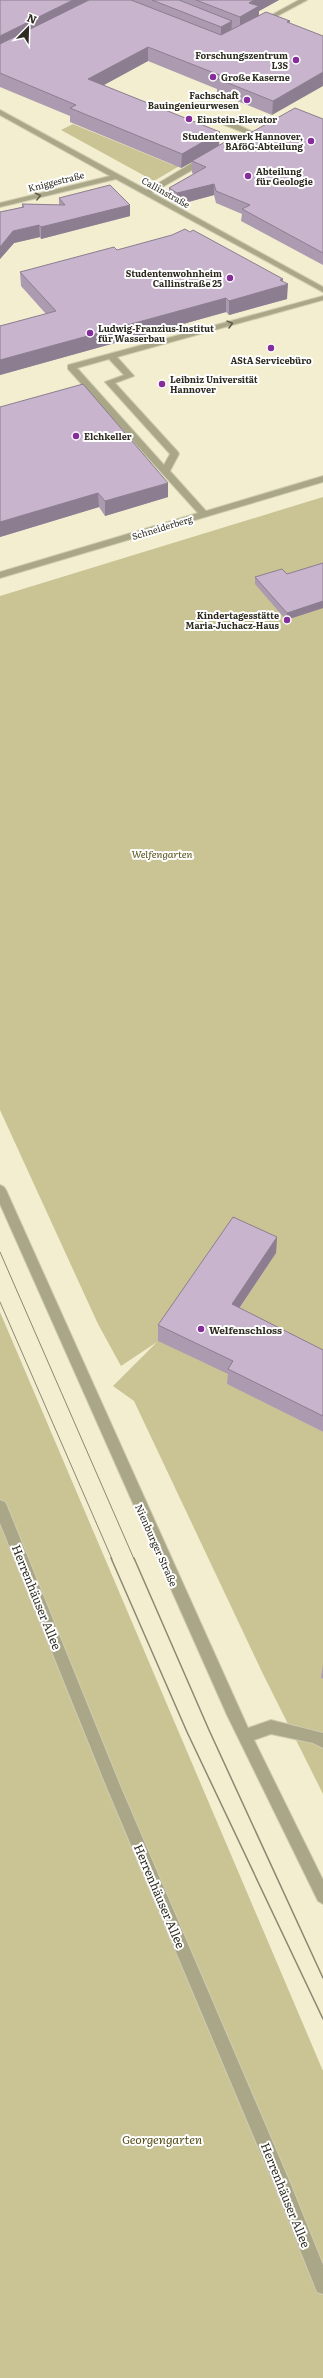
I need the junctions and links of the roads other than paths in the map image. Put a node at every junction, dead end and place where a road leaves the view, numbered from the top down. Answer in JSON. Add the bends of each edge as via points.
{"nodes":[{"id":1,"x":304,"y":0,"type":"edge"},
{"id":2,"x":252,"y":27,"type":"edge"},
{"id":3,"x":0,"y":112,"type":"edge"},
{"id":4,"x":225,"y":122,"type":"dead end"},
{"id":5,"x":118,"y":176,"type":"junction"},
{"id":6,"x":147,"y":193,"type":"junction"},
{"id":7,"x":0,"y":205,"type":"edge"},
{"id":8,"x":323,"y":290,"type":"edge"},
{"id":9,"x":323,"y":298,"type":"edge"},
{"id":10,"x":111,"y":356,"type":"junction"},
{"id":11,"x":109,"y":382,"type":"junction"},
{"id":12,"x":90,"y":388,"type":"junction"},
{"id":13,"x":166,"y":470,"type":"junction"},
{"id":14,"x":323,"y":479,"type":"edge"},
{"id":15,"x":204,"y":514,"type":"junction"},
{"id":16,"x":0,"y":575,"type":"edge"},
{"id":17,"x":0,"y":1190,"type":"edge"},
{"id":18,"x":0,"y":1506,"type":"edge"},
{"id":19,"x":244,"y":1736,"type":"junction"},
{"id":20,"x":319,"y":1739,"type":"edge"},
{"id":21,"x":323,"y":1896,"type":"edge"},
{"id":22,"x":323,"y":2286,"type":"edge"}],
"edges":[{"from":1,"to":2,"type":"street","via":[[268,22]]},
{"from":3,"to":5,"type":"street","name":"Callinstraße"},
{"from":4,"to":6,"type":"street","via":[[251,133]]},
{"from":5,"to":6,"type":"street","name":"Callinstraße"},
{"from":7,"to":5,"type":"street","name":"Kniggestraße","one_way":true},
{"from":6,"to":8,"type":"street","name":"Callinstraße"},
{"from":10,"to":9,"type":"street","one_way":true},
{"from":10,"to":11,"type":"street","via":[[130,376]]},
{"from":10,"to":12,"type":"street","via":[[71,367]]},
{"from":11,"to":12,"type":"street"},
{"from":11,"to":13,"type":"street","via":[[175,454]]},
{"from":12,"to":13,"type":"street"},
{"from":13,"to":15,"type":"street"},
{"from":14,"to":15,"type":"street","name":"Schneiderberg"},
{"from":15,"to":16,"type":"street","name":"Schneiderberg"},
{"from":17,"to":19,"type":"street","name":"Nienburger Straße"},
{"from":18,"to":22,"type":"street","name":"Herrenhäuser Allee","via":[[112,1783],[283,2185]]},
{"from":19,"to":20,"type":"street","via":[[271,1727]]},
{"from":19,"to":21,"type":"street","name":"Nienburger Straße"}]}
